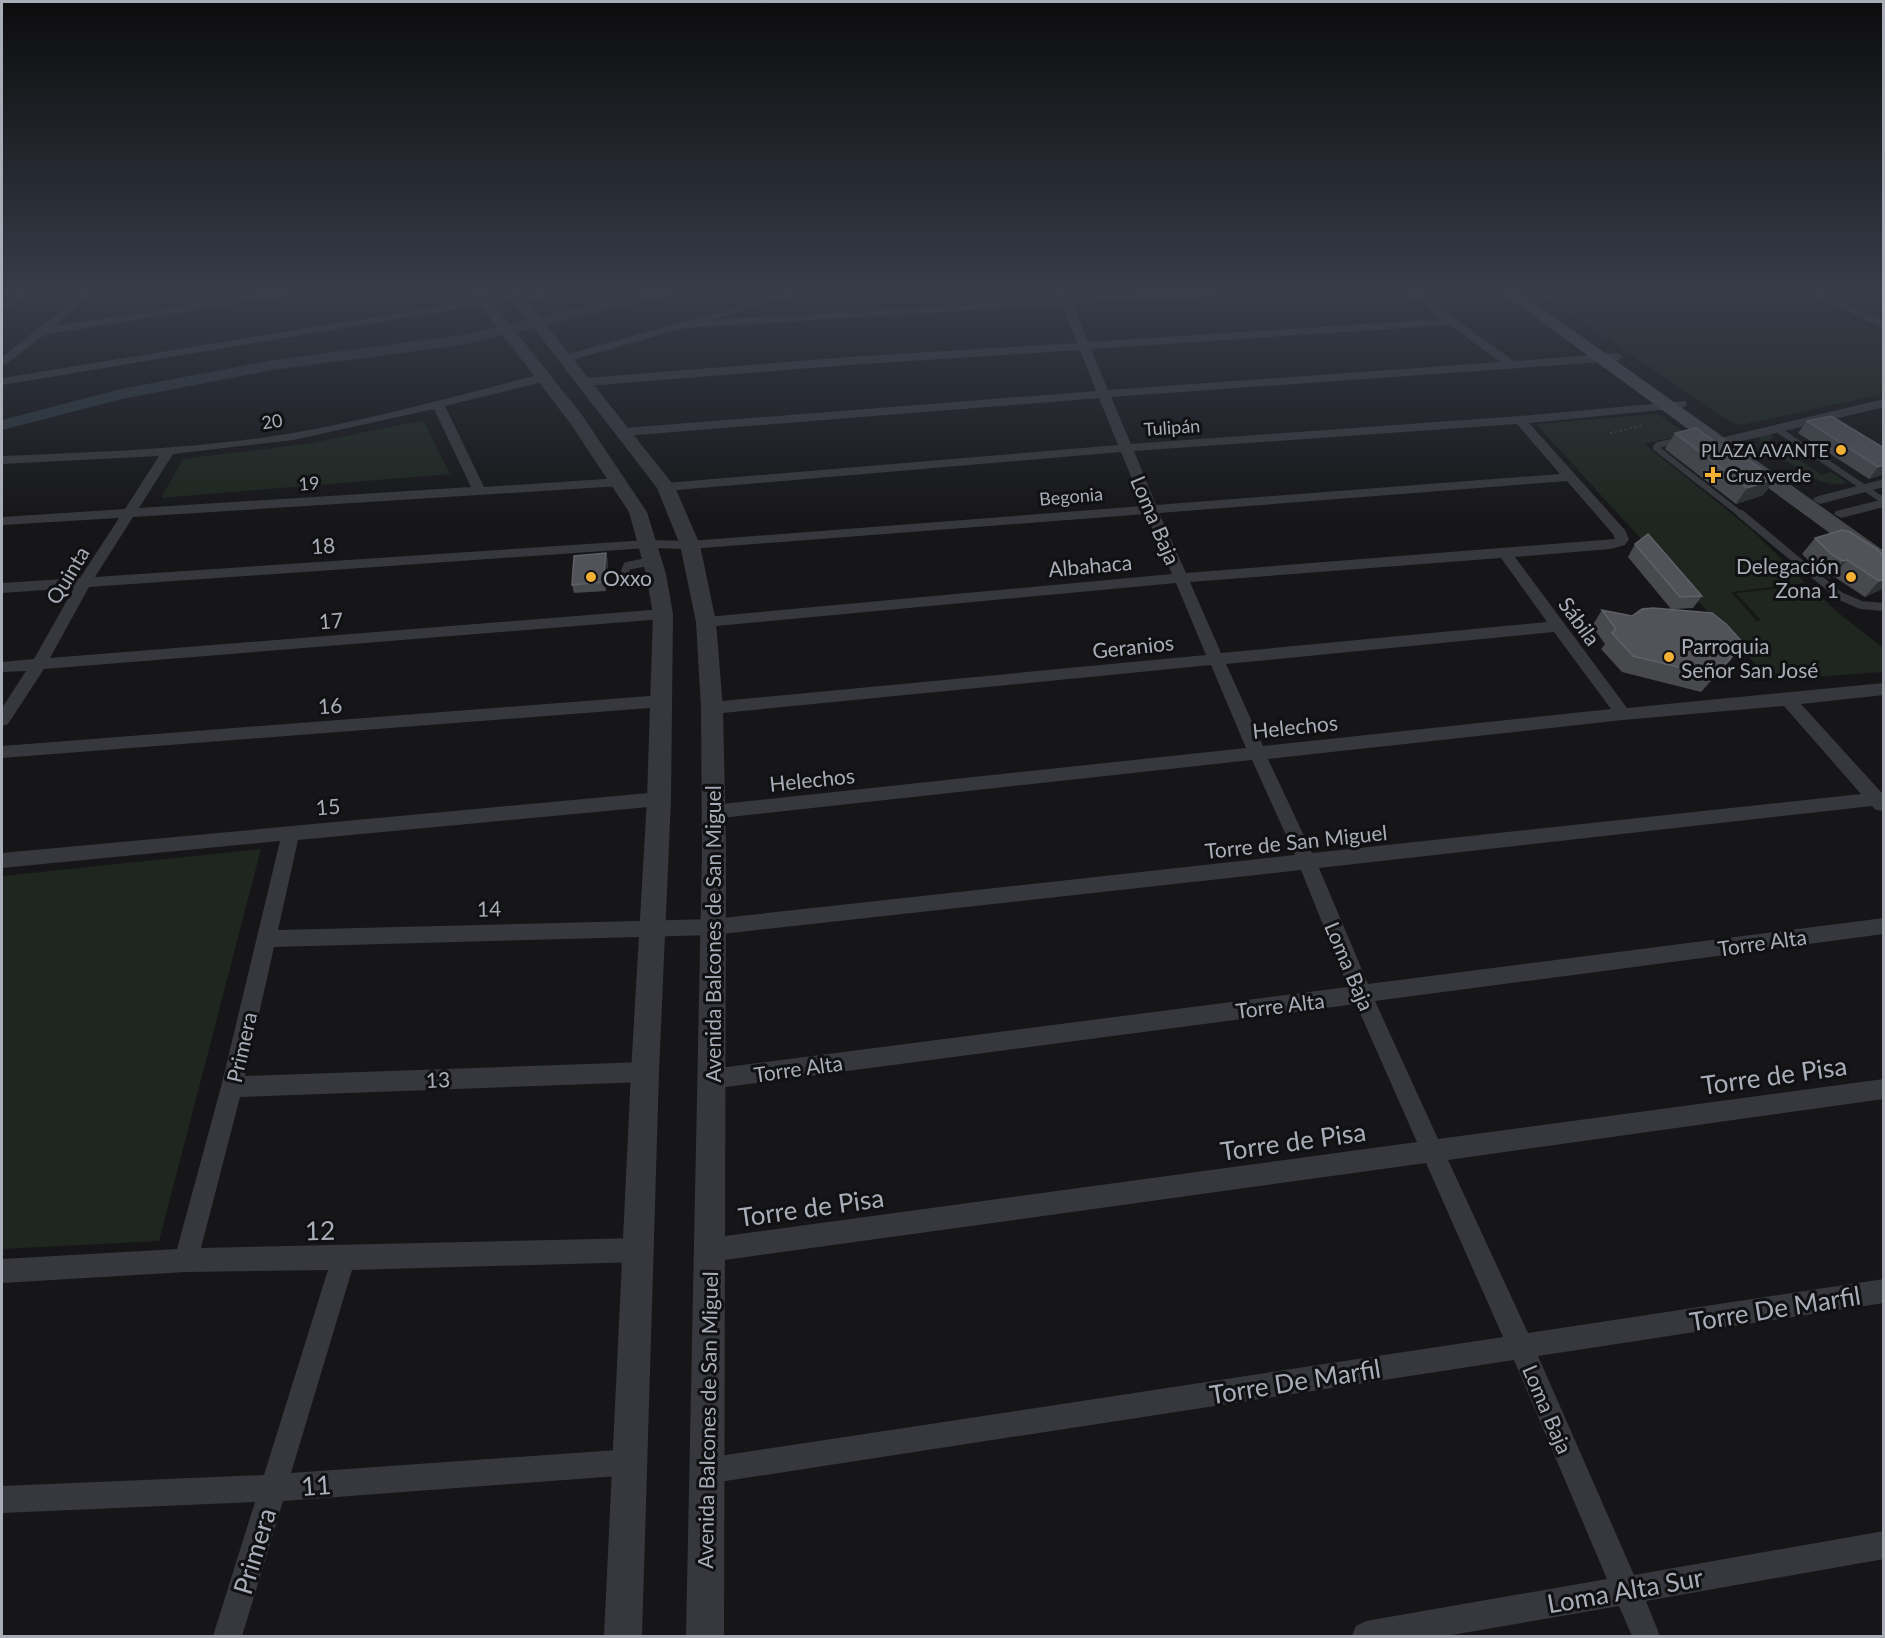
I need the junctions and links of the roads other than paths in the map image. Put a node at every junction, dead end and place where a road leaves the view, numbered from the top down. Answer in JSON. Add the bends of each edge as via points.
{"nodes":[{"id":1,"x":78,"y":368,"type":"edge"},
{"id":2,"x":535,"y":368,"type":"edge"},
{"id":3,"x":574,"y":368,"type":"edge"},
{"id":4,"x":774,"y":368,"type":"edge"},
{"id":5,"x":1093,"y":368,"type":"edge"},
{"id":6,"x":1477,"y":368,"type":"edge"},
{"id":7,"x":1623,"y":368,"type":"edge"},
{"id":8,"x":542,"y":378,"type":"junction"},
{"id":9,"x":2,"y":382,"type":"edge"},
{"id":10,"x":586,"y":382,"type":"junction"},
{"id":11,"x":1104,"y":394,"type":"junction"},
{"id":12,"x":1884,"y":403,"type":"edge"},
{"id":13,"x":438,"y":404,"type":"junction"},
{"id":14,"x":1674,"y":405,"type":"junction"},
{"id":15,"x":1520,"y":420,"type":"junction"},
{"id":16,"x":1776,"y":429,"type":"junction"},
{"id":17,"x":624,"y":432,"type":"junction"},
{"id":18,"x":1685,"y":439,"type":"edge"},
{"id":19,"x":1713,"y":439,"type":"junction"},
{"id":20,"x":1126,"y":448,"type":"junction"},
{"id":21,"x":168,"y":452,"type":"junction"},
{"id":22,"x":2,"y":460,"type":"edge"},
{"id":23,"x":1570,"y":477,"type":"junction"},
{"id":24,"x":620,"y":482,"type":"junction"},
{"id":25,"x":1884,"y":483,"type":"edge"},
{"id":26,"x":666,"y":487,"type":"junction"},
{"id":27,"x":1864,"y":488,"type":"junction"},
{"id":28,"x":479,"y":490,"type":"junction"},
{"id":29,"x":1820,"y":500,"type":"junction"},
{"id":30,"x":1884,"y":502,"type":"edge"},
{"id":31,"x":1150,"y":507,"type":"junction"},
{"id":32,"x":131,"y":512,"type":"junction"},
{"id":33,"x":2,"y":521,"type":"edge"},
{"id":34,"x":1845,"y":523,"type":"junction"},
{"id":35,"x":690,"y":544,"type":"junction"},
{"id":36,"x":1884,"y":544,"type":"edge"},
{"id":37,"x":1505,"y":553,"type":"junction"},
{"id":38,"x":652,"y":561,"type":"junction"},
{"id":39,"x":1884,"y":562,"type":"edge"},
{"id":40,"x":1181,"y":578,"type":"junction"},
{"id":41,"x":84,"y":583,"type":"junction"},
{"id":42,"x":2,"y":588,"type":"edge"},
{"id":43,"x":1884,"y":607,"type":"edge"},
{"id":44,"x":663,"y":614,"type":"junction"},
{"id":45,"x":706,"y":622,"type":"junction"},
{"id":46,"x":1558,"y":626,"type":"junction"},
{"id":47,"x":1217,"y":658,"type":"junction"},
{"id":48,"x":39,"y":664,"type":"junction"},
{"id":49,"x":2,"y":667,"type":"edge"},
{"id":50,"x":1884,"y":689,"type":"edge"},
{"id":51,"x":1788,"y":700,"type":"junction"},
{"id":52,"x":662,"y":701,"type":"junction"},
{"id":53,"x":712,"y":708,"type":"junction"},
{"id":54,"x":1623,"y":714,"type":"junction"},
{"id":55,"x":2,"y":720,"type":"edge"},
{"id":56,"x":2,"y":752,"type":"edge"},
{"id":57,"x":1257,"y":753,"type":"junction"},
{"id":58,"x":659,"y":799,"type":"junction"},
{"id":59,"x":1881,"y":801,"type":"edge"},
{"id":60,"x":712,"y":812,"type":"junction"},
{"id":61,"x":291,"y":832,"type":"junction"},
{"id":62,"x":2,"y":860,"type":"edge"},
{"id":63,"x":1307,"y":862,"type":"junction"},
{"id":64,"x":1884,"y":926,"type":"edge"},
{"id":65,"x":713,"y":927,"type":"junction"},
{"id":66,"x":652,"y":928,"type":"junction"},
{"id":67,"x":267,"y":939,"type":"junction"},
{"id":68,"x":1362,"y":995,"type":"junction"},
{"id":69,"x":645,"y":1072,"type":"junction"},
{"id":70,"x":711,"y":1079,"type":"junction"},
{"id":71,"x":232,"y":1087,"type":"junction"},
{"id":72,"x":1884,"y":1089,"type":"edge"},
{"id":73,"x":1434,"y":1151,"type":"junction"},
{"id":74,"x":639,"y":1250,"type":"junction"},
{"id":75,"x":710,"y":1250,"type":"junction"},
{"id":76,"x":344,"y":1258,"type":"junction"},
{"id":77,"x":186,"y":1260,"type":"junction"},
{"id":78,"x":2,"y":1270,"type":"edge"},
{"id":79,"x":1884,"y":1291,"type":"edge"},
{"id":80,"x":1521,"y":1347,"type":"junction"},
{"id":81,"x":631,"y":1462,"type":"junction"},
{"id":82,"x":706,"y":1471,"type":"junction"},
{"id":83,"x":273,"y":1488,"type":"junction"},
{"id":84,"x":2,"y":1500,"type":"edge"},
{"id":85,"x":1884,"y":1545,"type":"edge"},
{"id":86,"x":1626,"y":1590,"type":"junction"},
{"id":87,"x":228,"y":1636,"type":"edge"},
{"id":88,"x":623,"y":1636,"type":"edge"},
{"id":89,"x":705,"y":1636,"type":"edge"},
{"id":90,"x":1366,"y":1636,"type":"edge"},
{"id":91,"x":1646,"y":1636,"type":"edge"}],
"edges":[{"from":1,"to":9,"type":"street"},
{"from":2,"to":8,"type":"street"},
{"from":3,"to":10,"type":"street","name":"Avenida Balcones de San Miguel"},
{"from":4,"to":10,"type":"street"},
{"from":5,"to":11,"type":"street","name":"Loma Baja"},
{"from":6,"to":11,"type":"street"},
{"from":7,"to":14,"type":"main road"},
{"from":8,"to":13,"type":"street","name":"20"},
{"from":8,"to":24,"type":"street"},
{"from":10,"to":17,"type":"street","name":"Avenida Balcones de San Miguel"},
{"from":11,"to":17,"type":"street"},
{"from":11,"to":20,"type":"street","name":"Loma Baja"},
{"from":12,"to":16,"type":"street"},
{"from":13,"to":21,"type":"street","name":"20","via":[[316,432]]},
{"from":13,"to":28,"type":"street"},
{"from":14,"to":15,"type":"street","name":"Tulipán"},
{"from":14,"to":19,"type":"main road"},
{"from":14,"to":19,"type":"main road"},
{"from":15,"to":20,"type":"street","name":"Tulipán"},
{"from":15,"to":23,"type":"street"},
{"from":16,"to":19,"type":"street"},
{"from":16,"to":27,"type":"lane"},
{"from":17,"to":26,"type":"street","name":"Avenida Balcones de San Miguel"},
{"from":18,"to":43,"type":"lane","via":[[1656,448],[1840,596],[1862,606]]},
{"from":19,"to":29,"type":"main road"},
{"from":19,"to":34,"type":"main road"},
{"from":20,"to":26,"type":"street","name":"Tulipán"},
{"from":20,"to":31,"type":"street","name":"Loma Baja"},
{"from":21,"to":22,"type":"street","name":"20"},
{"from":21,"to":32,"type":"street","name":"Quinta"},
{"from":23,"to":31,"type":"street","name":"Begonia"},
{"from":23,"to":37,"type":"street","name":"Albahaca","via":[[1620,533],[1620,542]]},
{"from":24,"to":28,"type":"street","name":"19"},
{"from":24,"to":38,"type":"street","via":[[638,512]]},
{"from":25,"to":27,"type":"street"},
{"from":26,"to":35,"type":"street","name":"Avenida Balcones de San Miguel"},
{"from":27,"to":29,"type":"street"},
{"from":27,"to":30,"type":"lane"},
{"from":28,"to":32,"type":"street","name":"19"},
{"from":29,"to":34,"type":"main road"},
{"from":30,"to":34,"type":"street"},
{"from":31,"to":35,"type":"street","name":"Begonia"},
{"from":31,"to":40,"type":"street","name":"Loma Baja"},
{"from":32,"to":33,"type":"street","name":"19"},
{"from":32,"to":41,"type":"street","name":"Quinta"},
{"from":34,"to":36,"type":"main road"},
{"from":34,"to":39,"type":"main road"},
{"from":35,"to":38,"type":"street","name":"Begonia"},
{"from":35,"to":45,"type":"street","name":"Avenida Balcones de San Miguel"},
{"from":37,"to":40,"type":"street","name":"Albahaca"},
{"from":37,"to":46,"type":"street","name":"Sábila"},
{"from":38,"to":41,"type":"street","name":"18"},
{"from":38,"to":44,"type":"street"},
{"from":40,"to":45,"type":"street","name":"Albahaca"},
{"from":40,"to":47,"type":"street","name":"Loma Baja"},
{"from":41,"to":42,"type":"street","name":"18"},
{"from":41,"to":48,"type":"street","name":"Quinta"},
{"from":44,"to":48,"type":"street","name":"17"},
{"from":44,"to":52,"type":"street"},
{"from":45,"to":53,"type":"street","name":"Avenida Balcones de San Miguel"},
{"from":46,"to":47,"type":"street","name":"Geranios"},
{"from":46,"to":54,"type":"street","name":"Sábila"},
{"from":47,"to":53,"type":"street","name":"Geranios"},
{"from":47,"to":57,"type":"street","name":"Loma Baja"},
{"from":48,"to":49,"type":"street","name":"17"},
{"from":48,"to":55,"type":"street","name":"Quinta"},
{"from":50,"to":51,"type":"street","name":"Helechos"},
{"from":51,"to":54,"type":"street","name":"Helechos"},
{"from":51,"to":59,"type":"street"},
{"from":52,"to":56,"type":"street","name":"16"},
{"from":52,"to":58,"type":"street"},
{"from":53,"to":60,"type":"street","name":"Avenida Balcones de San Miguel"},
{"from":54,"to":57,"type":"street","name":"Helechos"},
{"from":57,"to":60,"type":"street","name":"Helechos"},
{"from":57,"to":63,"type":"street","name":"Loma Baja"},
{"from":58,"to":61,"type":"street","name":"15"},
{"from":58,"to":66,"type":"street"},
{"from":59,"to":63,"type":"street","name":"Torre de San Miguel"},
{"from":60,"to":65,"type":"street","name":"Avenida Balcones de San Miguel"},
{"from":61,"to":62,"type":"street","name":"15"},
{"from":61,"to":67,"type":"street","name":"Primera"},
{"from":63,"to":65,"type":"street","name":"Torre de San Miguel"},
{"from":63,"to":68,"type":"street","name":"Loma Baja"},
{"from":64,"to":68,"type":"street","name":"Torre Alta"},
{"from":65,"to":66,"type":"street","name":"14"},
{"from":65,"to":70,"type":"street","name":"Avenida Balcones de San Miguel"},
{"from":66,"to":67,"type":"street","name":"14"},
{"from":66,"to":69,"type":"street"},
{"from":67,"to":71,"type":"street","name":"Primera"},
{"from":68,"to":70,"type":"street","name":"Torre Alta"},
{"from":68,"to":73,"type":"street","name":"Loma Baja"},
{"from":69,"to":71,"type":"street","name":"13"},
{"from":69,"to":74,"type":"street"},
{"from":70,"to":75,"type":"street","name":"Avenida Balcones de San Miguel"},
{"from":71,"to":77,"type":"street","name":"Primera"},
{"from":72,"to":73,"type":"street","name":"Torre de Pisa"},
{"from":73,"to":75,"type":"street","name":"Torre de Pisa"},
{"from":73,"to":80,"type":"street","name":"Loma Baja"},
{"from":74,"to":76,"type":"street","name":"12"},
{"from":74,"to":81,"type":"street"},
{"from":75,"to":82,"type":"street","name":"Avenida Balcones de San Miguel"},
{"from":76,"to":77,"type":"street","name":"12"},
{"from":76,"to":83,"type":"street","name":"Primera"},
{"from":77,"to":78,"type":"street","name":"12"},
{"from":79,"to":80,"type":"street","name":"Torre De Marfil"},
{"from":80,"to":82,"type":"street","name":"Torre De Marfil"},
{"from":80,"to":86,"type":"street","name":"Loma Baja"},
{"from":81,"to":83,"type":"street","name":"11"},
{"from":81,"to":88,"type":"street"},
{"from":82,"to":89,"type":"street","name":"Avenida Balcones de San Miguel"},
{"from":83,"to":84,"type":"street","name":"11"},
{"from":83,"to":87,"type":"street","name":"Primera"},
{"from":85,"to":86,"type":"street","name":"Loma Alta Sur"},
{"from":86,"to":90,"type":"street","name":"Loma Alta Sur"},
{"from":86,"to":91,"type":"street","name":"Loma Baja"}]}
